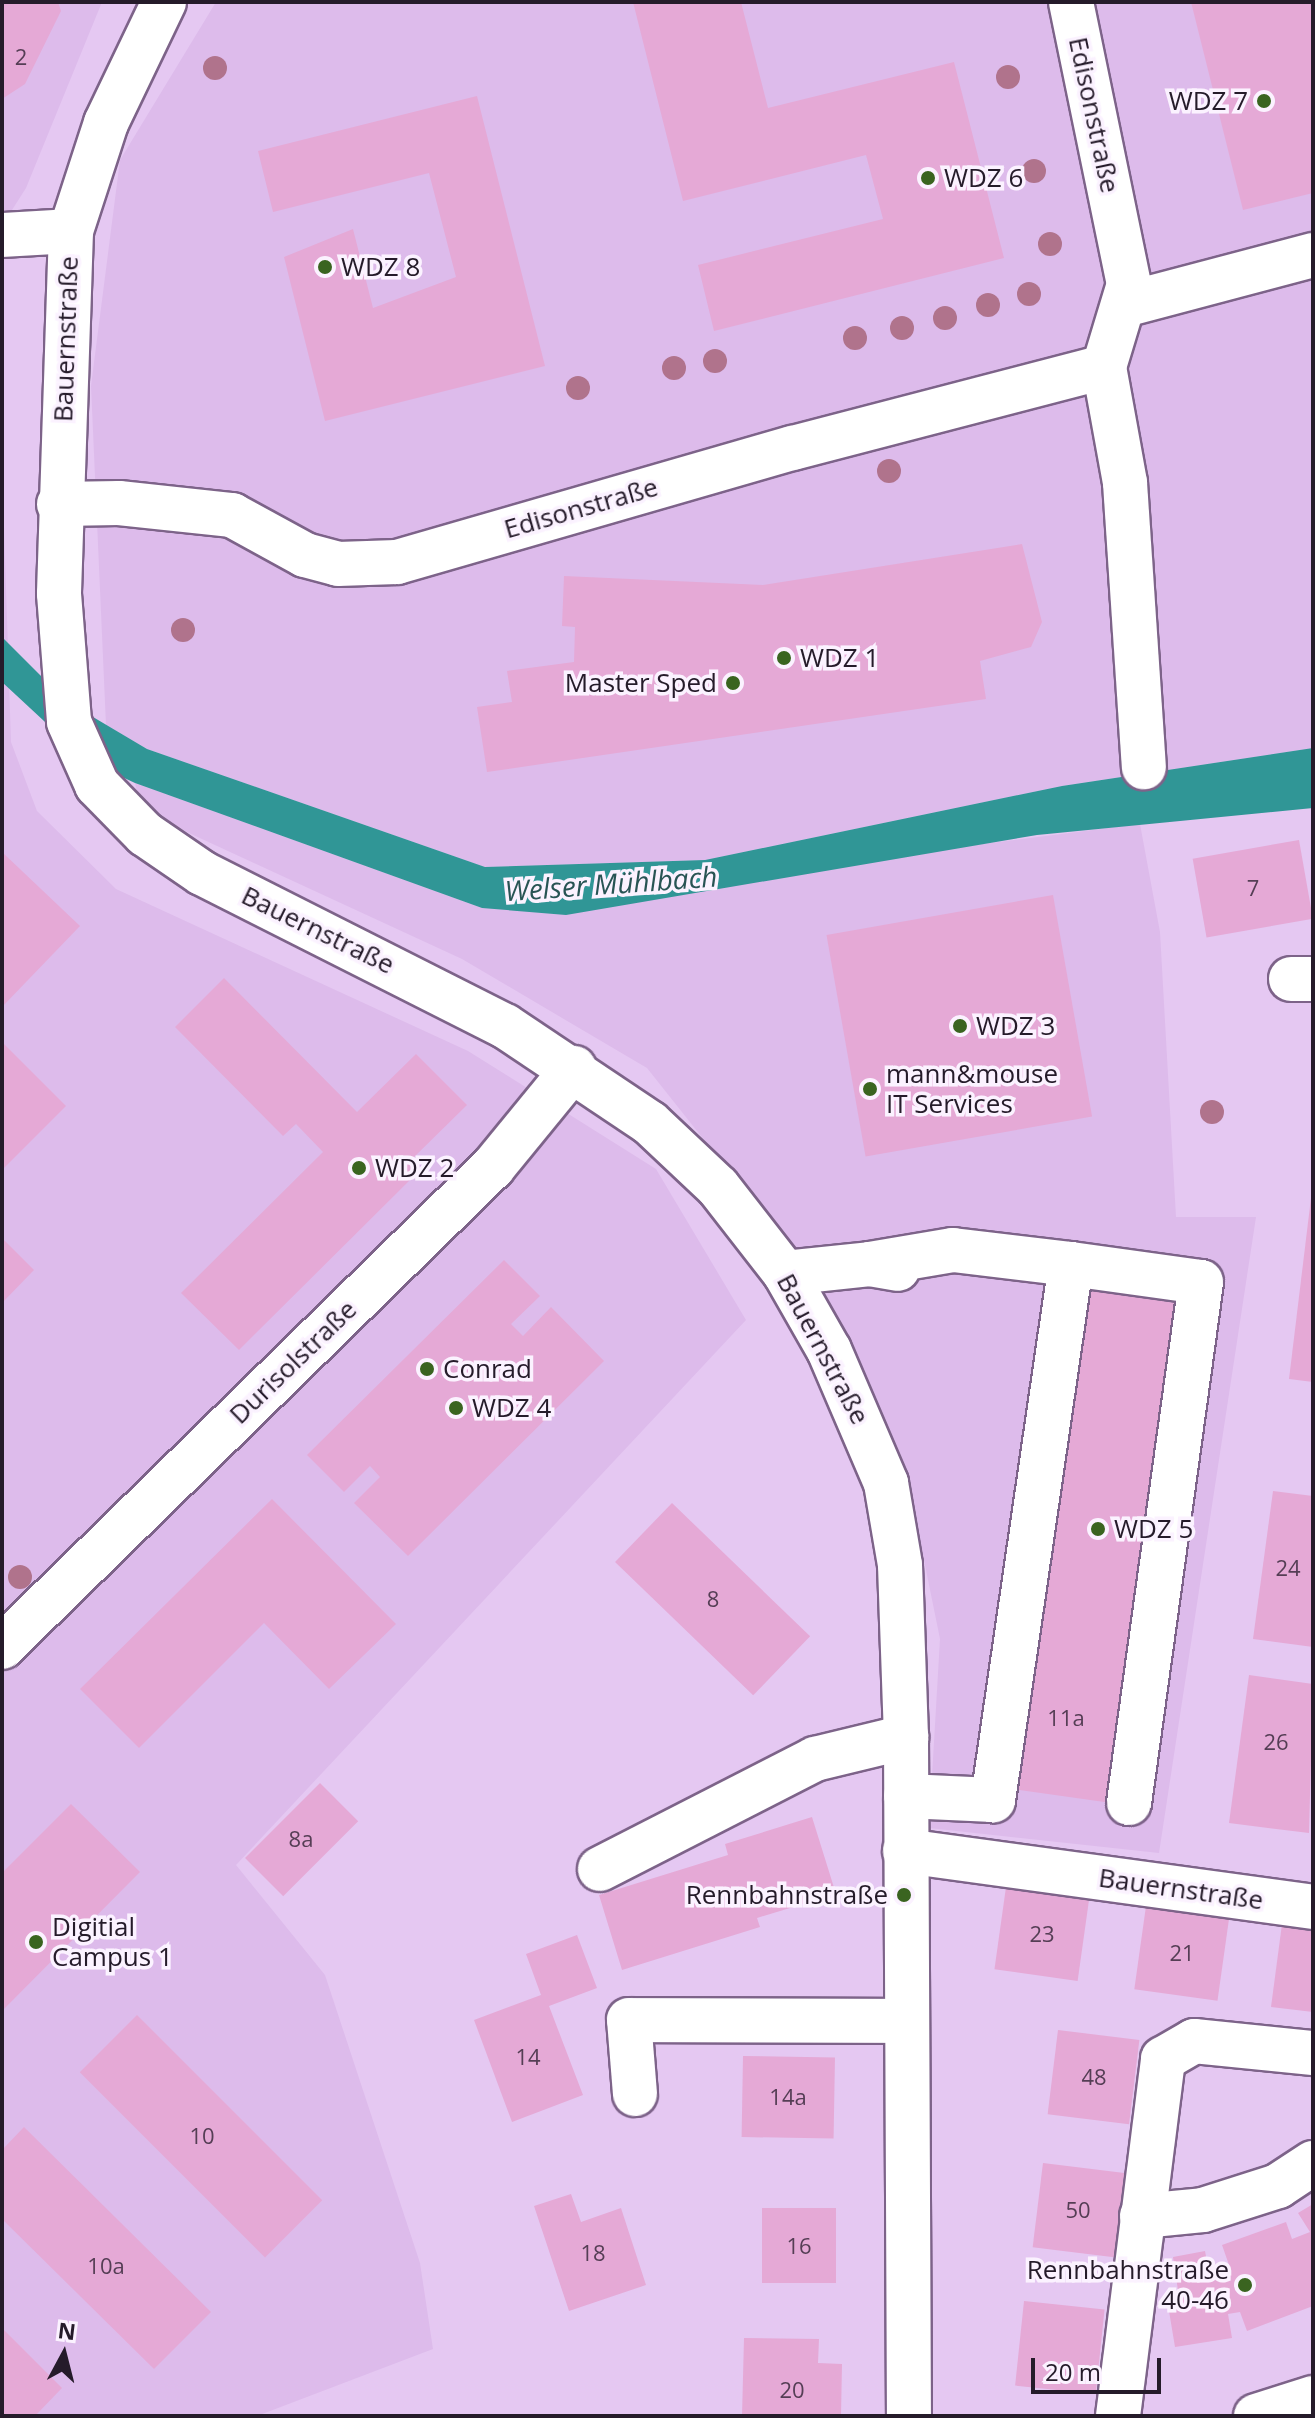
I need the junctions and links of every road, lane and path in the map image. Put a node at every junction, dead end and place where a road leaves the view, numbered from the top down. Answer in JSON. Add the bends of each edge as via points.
{"nodes":[{"id":1,"x":164,"y":2,"type":"edge"},
{"id":2,"x":1071,"y":2,"type":"edge"},
{"id":3,"x":71,"y":231,"type":"junction"},
{"id":4,"x":2,"y":235,"type":"edge"},
{"id":5,"x":1313,"y":255,"type":"edge"},
{"id":6,"x":1124,"y":305,"type":"junction"},
{"id":7,"x":1104,"y":367,"type":"junction"},
{"id":8,"x":59,"y":504,"type":"junction"},
{"id":9,"x":1144,"y":767,"type":"dead end"},
{"id":10,"x":574,"y":1068,"type":"junction"},
{"id":11,"x":785,"y":1273,"type":"junction"},
{"id":12,"x":1060,"y":1278,"type":"junction"},
{"id":13,"x":2,"y":1647,"type":"edge"},
{"id":14,"x":906,"y":1737,"type":"junction"},
{"id":15,"x":906,"y":1796,"type":"junction"},
{"id":16,"x":1129,"y":1803,"type":"dead end"},
{"id":17,"x":905,"y":1851,"type":"junction"},
{"id":18,"x":600,"y":1869,"type":"dead end"},
{"id":19,"x":1313,"y":1907,"type":"edge"},
{"id":20,"x":905,"y":2021,"type":"junction"},
{"id":21,"x":1313,"y":2053,"type":"edge"},
{"id":22,"x":635,"y":2094,"type":"dead end"},
{"id":23,"x":1313,"y":2163,"type":"edge"},
{"id":24,"x":1142,"y":2216,"type":"junction"},
{"id":25,"x":1313,"y":2398,"type":"edge"},
{"id":26,"x":909,"y":2416,"type":"edge"},
{"id":27,"x":1118,"y":2416,"type":"edge"},
{"id":28,"x":1256,"y":2416,"type":"edge"}],
"edges":[{"from":1,"to":3,"type":"street","name":"Bauernstraße","via":[[106,123]]},
{"from":2,"to":6,"type":"street","name":"Edisonstraße","via":[[1129,284]]},
{"from":3,"to":4,"type":"street"},
{"from":3,"to":8,"type":"street","name":"Bauernstraße"},
{"from":5,"to":6,"type":"street"},
{"from":6,"to":7,"type":"street","name":"Edisonstraße"},
{"from":7,"to":8,"type":"street","name":"Edisonstraße","via":[[793,448],[397,562],[338,564],[305,555],[232,515],[119,503]]},
{"from":7,"to":9,"type":"street","name":"Edisonstraße","via":[[1125,483]]},
{"from":8,"to":10,"type":"street","name":"Bauernstraße","via":[[59,594],[69,722],[97,785],[145,834],[202,873],[505,1026]]},
{"from":10,"to":11,"type":"street","name":"Bauernstraße","via":[[650,1123],[718,1187]]},
{"from":10,"to":13,"type":"street","name":"Durisolstraße","via":[[493,1167]]},
{"from":11,"to":12,"type":"street","via":[[870,1264]]},
{"from":11,"to":14,"type":"street","name":"Bauernstraße","via":[[829,1350],[886,1483],[900,1565]]},
{"from":12,"to":15,"type":"street","via":[[993,1800]]},
{"from":12,"to":16,"type":"street","via":[[1201,1282]]},
{"from":14,"to":15,"type":"street","name":"Bauernstraße"},
{"from":14,"to":18,"type":"street","via":[[815,1759]]},
{"from":15,"to":17,"type":"street","name":"Bauernstraße"},
{"from":17,"to":19,"type":"street","name":"Bauernstraße"},
{"from":17,"to":20,"type":"street","name":"Bauernstraße"},
{"from":20,"to":22,"type":"street","via":[[629,2020]]},
{"from":20,"to":26,"type":"street","name":"Bauernstraße"},
{"from":21,"to":24,"type":"street","via":[[1194,2041],[1163,2059]]},
{"from":23,"to":24,"type":"street","via":[[1278,2186],[1203,2210]]},
{"from":24,"to":27,"type":"street"},
{"from":25,"to":28,"type":"street"}]}
